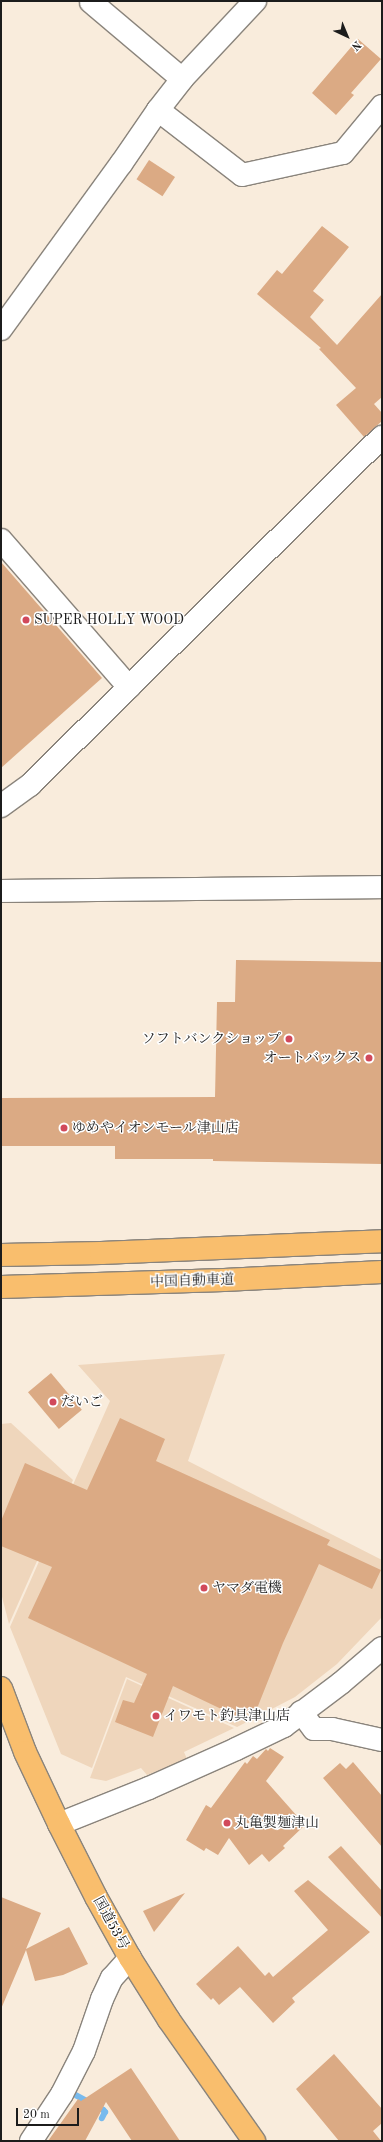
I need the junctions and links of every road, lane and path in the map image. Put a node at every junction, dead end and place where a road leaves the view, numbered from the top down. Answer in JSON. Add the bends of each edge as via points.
{"nodes":[{"id":1,"x":255,"y":1,"type":"edge"},
{"id":2,"x":91,"y":2,"type":"edge"},
{"id":3,"x":182,"y":79,"type":"junction"},
{"id":4,"x":382,"y":106,"type":"edge"},
{"id":5,"x":158,"y":110,"type":"junction"},
{"id":6,"x":1,"y":329,"type":"edge"},
{"id":7,"x":382,"y":436,"type":"edge"},
{"id":8,"x":1,"y":540,"type":"edge"},
{"id":9,"x":129,"y":687,"type":"junction"},
{"id":10,"x":1,"y":806,"type":"edge"},
{"id":11,"x":382,"y":887,"type":"edge"},
{"id":12,"x":1,"y":891,"type":"edge"},
{"id":13,"x":382,"y":1241,"type":"edge"},
{"id":14,"x":1,"y":1244,"type":"edge"},
{"id":15,"x":219,"y":1249,"type":"junction"},
{"id":16,"x":1,"y":1255,"type":"edge"},
{"id":17,"x":382,"y":1272,"type":"edge"},
{"id":18,"x":224,"y":1280,"type":"junction"},
{"id":19,"x":1,"y":1286,"type":"edge"},
{"id":20,"x":1,"y":1297,"type":"edge"},
{"id":21,"x":382,"y":1648,"type":"edge"},
{"id":22,"x":1,"y":1688,"type":"edge"},
{"id":23,"x":301,"y":1712,"type":"junction"},
{"id":24,"x":382,"y":1740,"type":"edge"},
{"id":25,"x":59,"y":1824,"type":"junction"},
{"id":26,"x":130,"y":1958,"type":"junction"},
{"id":27,"x":31,"y":2141,"type":"edge"},
{"id":28,"x":254,"y":2141,"type":"edge"}],
"edges":[{"from":1,"to":3,"type":"street"},
{"from":2,"to":3,"type":"street"},
{"from":3,"to":5,"type":"street"},
{"from":4,"to":5,"type":"street","via":[[343,153],[242,174]]},
{"from":5,"to":6,"type":"street"},
{"from":7,"to":9,"type":"street"},
{"from":8,"to":9,"type":"street"},
{"from":9,"to":10,"type":"street","via":[[30,785]]},
{"from":11,"to":12,"type":"street"},
{"from":13,"to":15,"type":"highway"},
{"from":14,"to":15,"type":"highway","via":[[100,1244]]},
{"from":15,"to":16,"type":"highway"},
{"from":17,"to":18,"type":"highway","name":"中国自動車道"},
{"from":18,"to":19,"type":"highway","name":"中国自動車道"},
{"from":18,"to":20,"type":"highway"},
{"from":21,"to":23,"type":"street","via":[[341,1684]]},
{"from":22,"to":25,"type":"highway","name":"国道53号","via":[[25,1752]]},
{"from":23,"to":24,"type":"street","via":[[314,1729],[332,1729]]},
{"from":23,"to":25,"type":"street","via":[[284,1726],[236,1750]]},
{"from":25,"to":26,"type":"highway","name":"国道53号"},
{"from":26,"to":27,"type":"street","via":[[112,1978],[84,2051],[62,2094]]},
{"from":26,"to":28,"type":"highway","name":"国道53号","via":[[200,2067]]}]}
